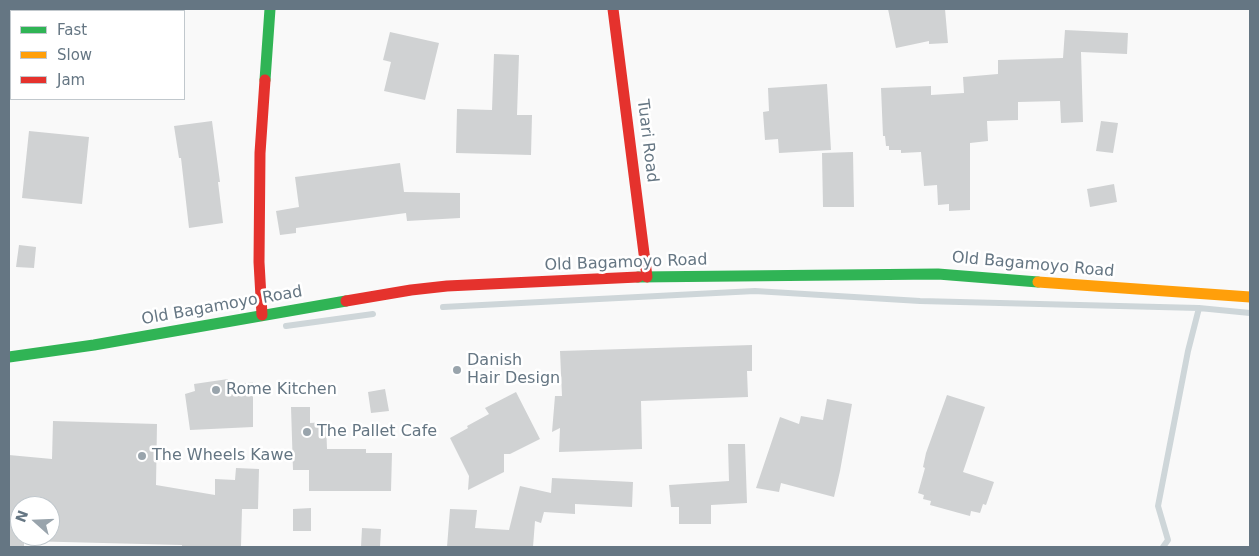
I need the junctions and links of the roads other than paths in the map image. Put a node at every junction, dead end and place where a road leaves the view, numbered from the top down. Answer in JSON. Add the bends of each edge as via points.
{"nodes":[{"id":1,"x":270,"y":9,"type":"edge"},
{"id":2,"x":613,"y":9,"type":"edge"},
{"id":3,"x":647,"y":277,"type":"junction"},
{"id":4,"x":1250,"y":297,"type":"edge"},
{"id":5,"x":262,"y":315,"type":"junction"},
{"id":6,"x":9,"y":357,"type":"edge"}],
"edges":[{"from":1,"to":5,"type":"main road","via":[[260,153]]},
{"from":2,"to":3,"type":"main road","name":"Tuari Road"},
{"from":3,"to":4,"type":"main road","name":"Old Bagamoyo Road","via":[[938,274]]},
{"from":3,"to":5,"type":"main road","name":"Old Bagamoyo Road","via":[[448,286]]},
{"from":5,"to":6,"type":"main road","name":"Old Bagamoyo Road"}]}
